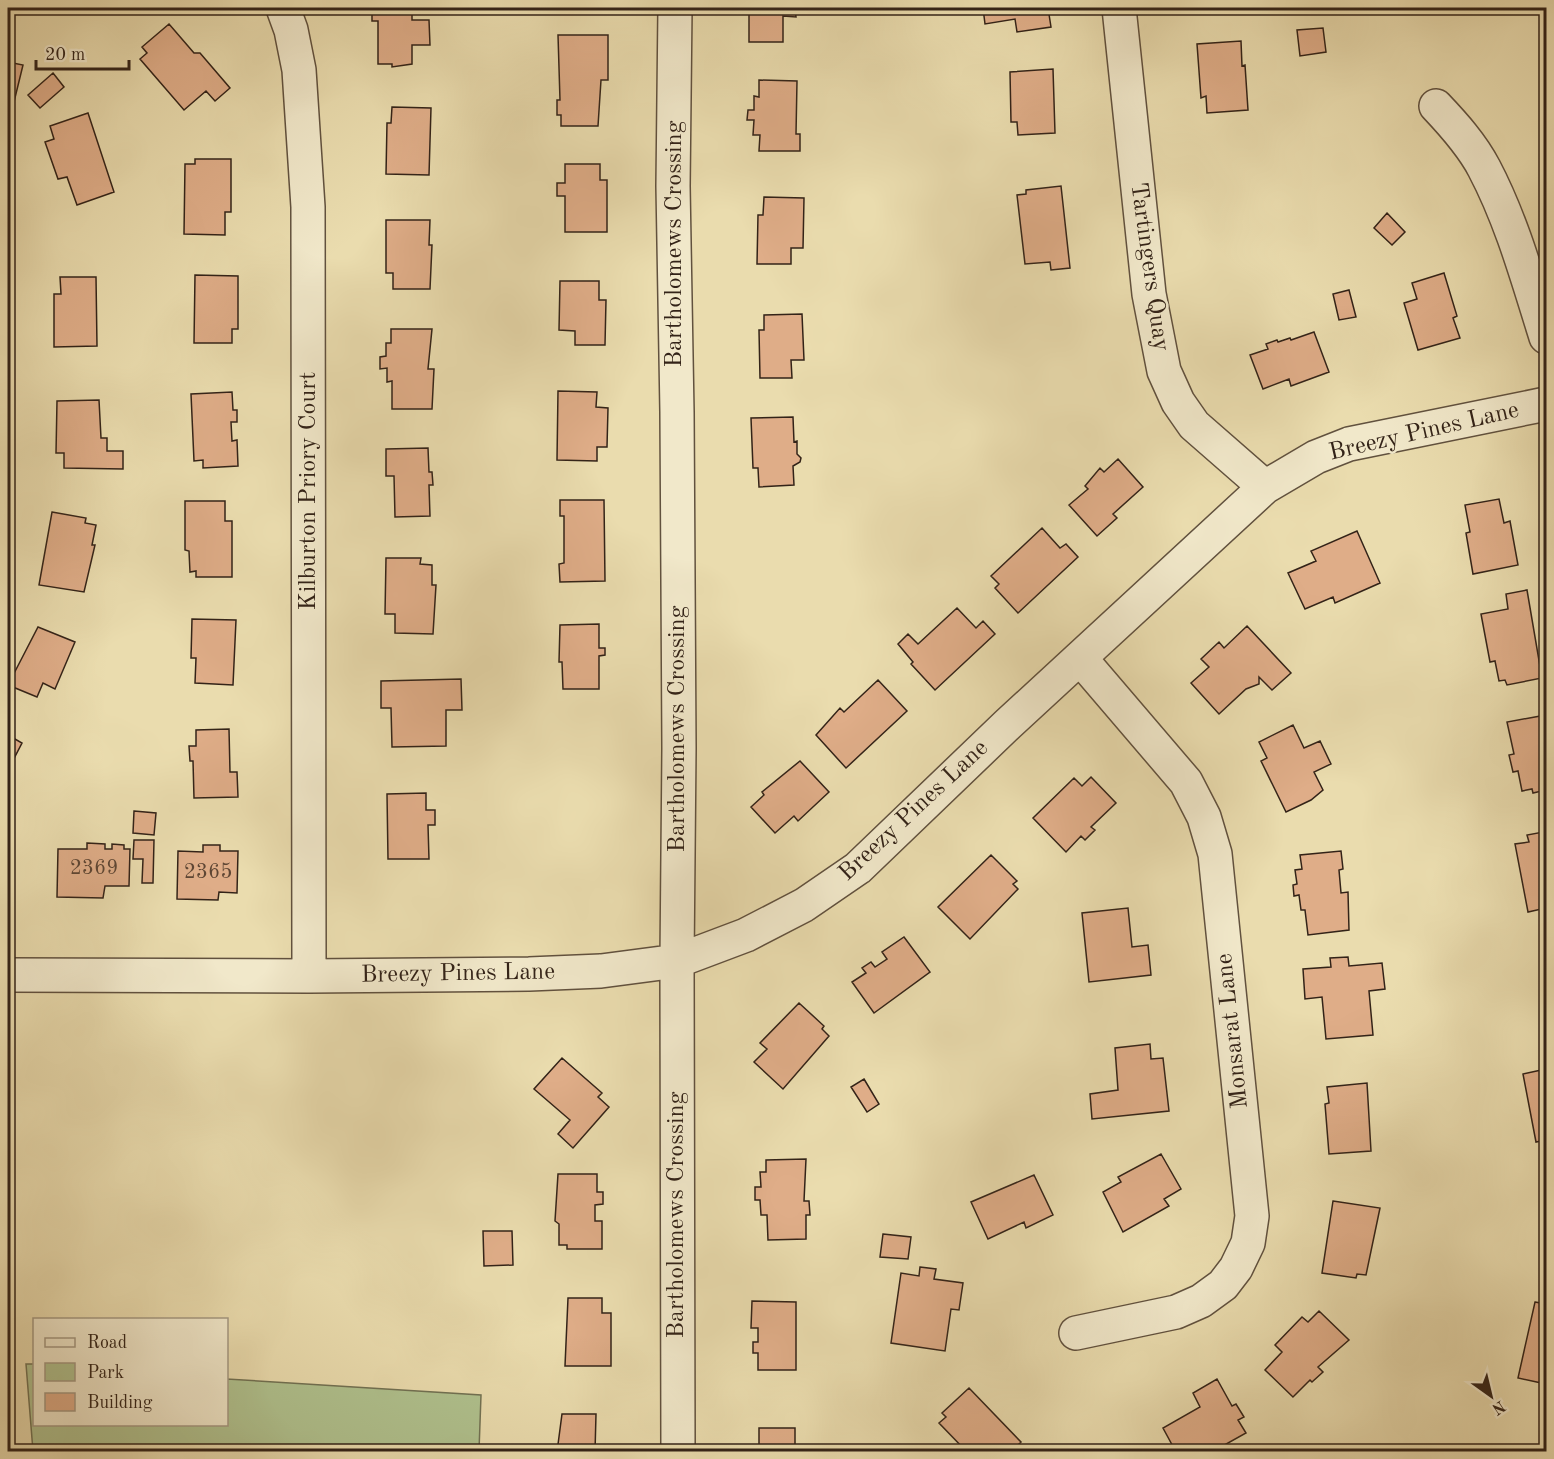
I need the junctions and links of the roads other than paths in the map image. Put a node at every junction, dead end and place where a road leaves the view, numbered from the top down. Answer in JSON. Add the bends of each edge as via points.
{"nodes":[{"id":1,"x":283,"y":8,"type":"edge"},
{"id":2,"x":675,"y":8,"type":"edge"},
{"id":3,"x":1119,"y":8,"type":"edge"},
{"id":4,"x":1436,"y":106,"type":"dead end"},
{"id":5,"x":1546,"y":337,"type":"edge"},
{"id":6,"x":1546,"y":404,"type":"edge"},
{"id":7,"x":1265,"y":487,"type":"junction"},
{"id":8,"x":1080,"y":658,"type":"junction"},
{"id":9,"x":676,"y":961,"type":"junction"},
{"id":10,"x":8,"y":975,"type":"edge"},
{"id":11,"x":309,"y":976,"type":"junction"},
{"id":12,"x":1076,"y":1333,"type":"dead end"},
{"id":13,"x":678,"y":1452,"type":"edge"}],
"edges":[{"from":1,"to":11,"type":"street","name":"Kilburton Priory Court","via":[[299,70],[308,207]]},
{"from":2,"to":9,"type":"street","name":"Bartholomews Crossing","via":[[673,186],[680,748]]},
{"from":3,"to":7,"type":"street","name":"Tartingers Quay","via":[[1149,294],[1164,371],[1194,425]]},
{"from":4,"to":5,"type":"street","via":[[1456,127],[1489,177],[1504,210]]},
{"from":6,"to":7,"type":"street","name":"Breezy Pines Lane","via":[[1350,444],[1316,457]]},
{"from":7,"to":8,"type":"street","name":"Breezy Pines Lane"},
{"from":8,"to":9,"type":"street","name":"Breezy Pines Lane","via":[[858,868],[804,905],[746,935]]},
{"from":8,"to":12,"type":"street","name":"Monsarat Lane","via":[[1186,782],[1207,826],[1215,854],[1252,1216],[1248,1244],[1236,1268],[1223,1285],[1201,1301],[1176,1312]]},
{"from":9,"to":11,"type":"street","name":"Breezy Pines Lane","via":[[529,975]]},
{"from":9,"to":13,"type":"street","name":"Bartholomews Crossing"},
{"from":10,"to":11,"type":"street","name":"Breezy Pines Lane"}]}
